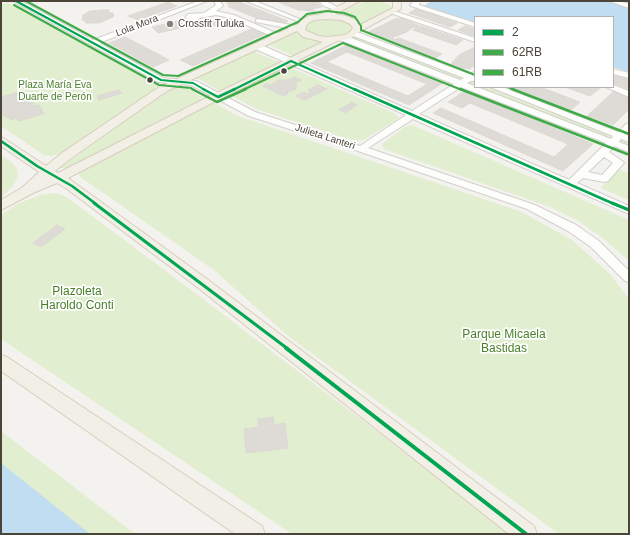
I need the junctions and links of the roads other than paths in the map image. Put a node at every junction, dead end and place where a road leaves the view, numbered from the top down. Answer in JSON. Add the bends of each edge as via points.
{"nodes":[{"id":1,"x":16,"y":1,"type":"edge"},
{"id":2,"x":204,"y":1,"type":"edge"},
{"id":3,"x":248,"y":1,"type":"edge"},
{"id":4,"x":265,"y":1,"type":"edge"},
{"id":5,"x":322,"y":1,"type":"edge"},
{"id":6,"x":356,"y":1,"type":"edge"},
{"id":7,"x":418,"y":1,"type":"edge"},
{"id":8,"x":612,"y":1,"type":"edge"},
{"id":9,"x":219,"y":4,"type":"edge"},
{"id":10,"x":394,"y":5,"type":"edge"},
{"id":11,"x":629,"y":6,"type":"edge"},
{"id":12,"x":338,"y":10,"type":"junction"},
{"id":13,"x":206,"y":14,"type":"junction"},
{"id":14,"x":198,"y":16,"type":"dead end"},
{"id":15,"x":323,"y":16,"type":"junction"},
{"id":16,"x":304,"y":24,"type":"junction"},
{"id":17,"x":474,"y":25,"type":"edge"},
{"id":18,"x":355,"y":32,"type":"junction"},
{"id":19,"x":279,"y":36,"type":"junction"},
{"id":20,"x":340,"y":39,"type":"junction"},
{"id":21,"x":474,"y":40,"type":"edge"},
{"id":22,"x":92,"y":43,"type":"junction"},
{"id":23,"x":256,"y":46,"type":"junction"},
{"id":24,"x":291,"y":61,"type":"junction"},
{"id":25,"x":614,"y":70,"type":"edge"},
{"id":26,"x":629,"y":76,"type":"edge"},
{"id":27,"x":473,"y":77,"type":"edge"},
{"id":28,"x":179,"y":82,"type":"junction"},
{"id":29,"x":460,"y":84,"type":"junction"},
{"id":30,"x":496,"y":88,"type":"edge"},
{"id":31,"x":613,"y":88,"type":"edge"},
{"id":32,"x":629,"y":94,"type":"edge"},
{"id":33,"x":218,"y":97,"type":"junction"},
{"id":34,"x":413,"y":115,"type":"junction"},
{"id":35,"x":629,"y":126,"type":"edge"},
{"id":36,"x":621,"y":139,"type":"edge"},
{"id":37,"x":1,"y":141,"type":"edge"},
{"id":38,"x":361,"y":149,"type":"junction"},
{"id":39,"x":629,"y":149,"type":"edge"},
{"id":40,"x":603,"y":152,"type":"junction"},
{"id":41,"x":613,"y":163,"type":"dead end"},
{"id":42,"x":581,"y":174,"type":"junction"},
{"id":43,"x":52,"y":175,"type":"junction"},
{"id":44,"x":599,"y":178,"type":"junction"},
{"id":45,"x":571,"y":184,"type":"junction"},
{"id":46,"x":1,"y":206,"type":"edge"},
{"id":47,"x":629,"y":210,"type":"edge"},
{"id":48,"x":629,"y":278,"type":"edge"},
{"id":49,"x":1,"y":362,"type":"edge"},
{"id":50,"x":254,"y":534,"type":"edge"},
{"id":51,"x":526,"y":534,"type":"edge"}],
"edges":[{"from":1,"to":22,"type":"street","name":"Julieta Lanteri"},
{"from":2,"to":22,"type":"street","name":"Lola Mora"},
{"from":3,"to":16,"type":"street"},
{"from":4,"to":16,"type":"street"},
{"from":5,"to":12,"type":"street"},
{"from":6,"to":12,"type":"main road"},
{"from":7,"to":17,"type":"street","via":[[413,5]]},
{"from":8,"to":11,"type":"street"},
{"from":9,"to":13,"type":"street"},
{"from":9,"to":16,"type":"street","via":[[257,21]]},
{"from":10,"to":18,"type":"main road"},
{"from":10,"to":21,"type":"street"},
{"from":12,"to":15,"type":"main road"},
{"from":13,"to":14,"type":"street"},
{"from":13,"to":19,"type":"street","via":[[232,16]]},
{"from":15,"to":16,"type":"main road"},
{"from":15,"to":18,"type":"main road","via":[[347,19],[355,24]]},
{"from":16,"to":19,"type":"main road"},
{"from":16,"to":20,"type":"main road","via":[[301,31],[310,37],[322,40]]},
{"from":18,"to":20,"type":"main road"},
{"from":18,"to":27,"type":"street"},
{"from":19,"to":23,"type":"main road"},
{"from":20,"to":24,"type":"main road"},
{"from":20,"to":29,"type":"street"},
{"from":22,"to":28,"type":"street","name":"Julieta Lanteri","via":[[161,80]]},
{"from":23,"to":24,"type":"street"},
{"from":23,"to":28,"type":"main road"},
{"from":24,"to":33,"type":"main road"},
{"from":24,"to":34,"type":"street"},
{"from":25,"to":26,"type":"street"},
{"from":27,"to":29,"type":"street"},
{"from":28,"to":33,"type":"street","name":"Julieta Lanteri","via":[[193,83]]},
{"from":28,"to":43,"type":"main road","via":[[164,89],[66,156]]},
{"from":29,"to":34,"type":"street"},
{"from":29,"to":36,"type":"street"},
{"from":30,"to":36,"type":"street"},
{"from":31,"to":32,"type":"street"},
{"from":33,"to":38,"type":"street","name":"Julieta Lanteri","via":[[252,114]]},
{"from":33,"to":43,"type":"main road"},
{"from":34,"to":38,"type":"street"},
{"from":34,"to":45,"type":"street"},
{"from":35,"to":36,"type":"street"},
{"from":36,"to":39,"type":"street"},
{"from":36,"to":40,"type":"street"},
{"from":37,"to":43,"type":"main road"},
{"from":38,"to":48,"type":"street","name":"Julieta Lanteri","via":[[519,202],[547,215],[595,244]]},
{"from":40,"to":42,"type":"street"},
{"from":40,"to":44,"type":"street","via":[[619,163],[604,179]]},
{"from":41,"to":44,"type":"street"},
{"from":42,"to":44,"type":"street"},
{"from":42,"to":45,"type":"street"},
{"from":43,"to":46,"type":"main road"},
{"from":43,"to":51,"type":"main road","via":[[72,186],[208,288]]},
{"from":45,"to":47,"type":"street"},
{"from":49,"to":50,"type":"main road"}]}
